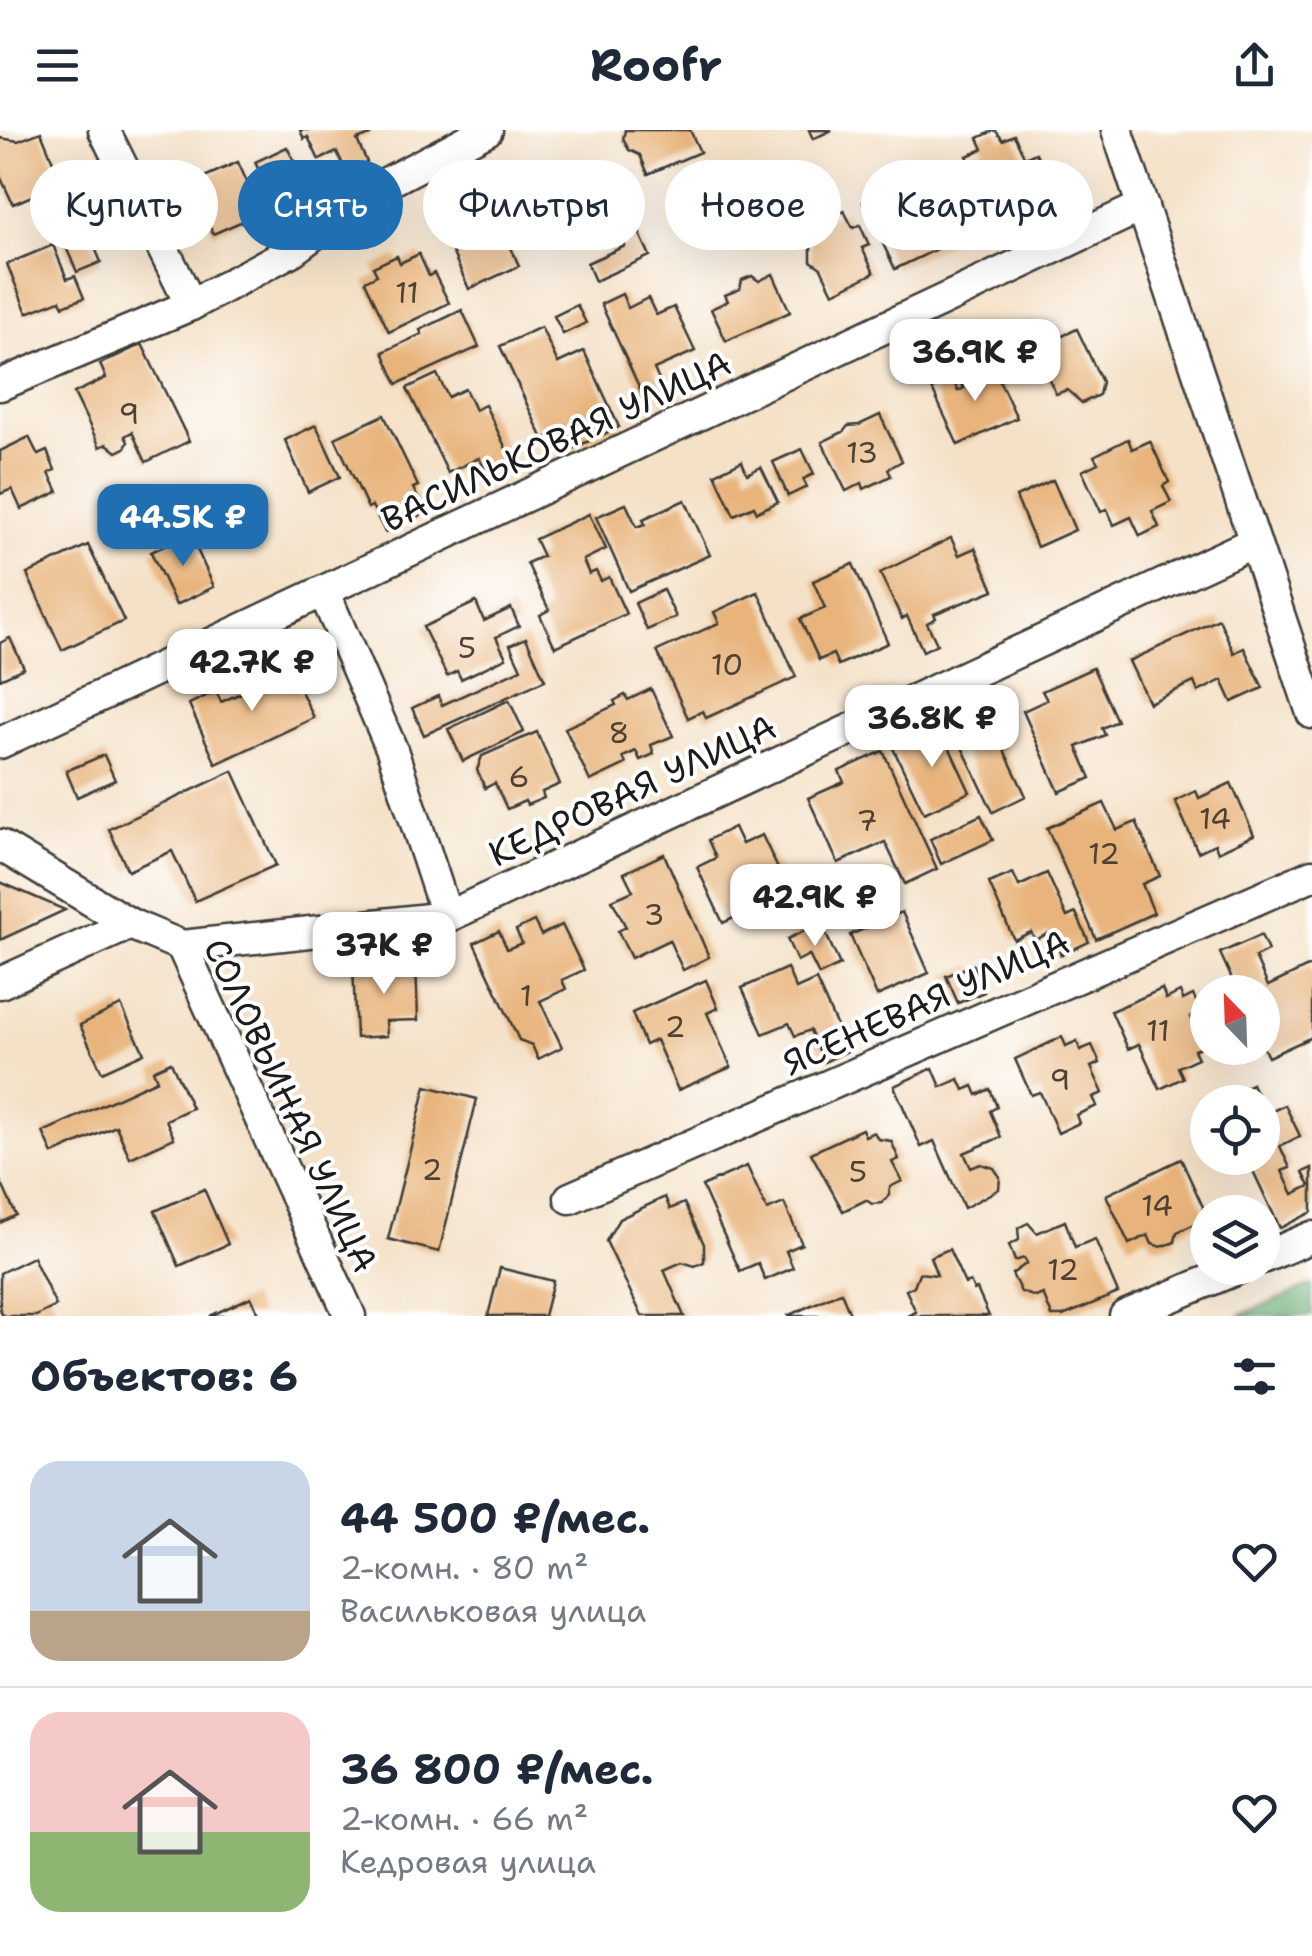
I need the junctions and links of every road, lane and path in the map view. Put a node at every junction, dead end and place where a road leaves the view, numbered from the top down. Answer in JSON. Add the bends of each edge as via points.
{"nodes":[{"id":1,"x":104,"y":130,"type":"edge"},
{"id":2,"x":487,"y":130,"type":"edge"},
{"id":3,"x":1117,"y":130,"type":"edge"},
{"id":4,"x":1143,"y":206,"type":"junction"},
{"id":5,"x":191,"y":304,"type":"junction"},
{"id":6,"x":0,"y":385,"type":"edge"},
{"id":7,"x":1254,"y":542,"type":"junction"},
{"id":8,"x":324,"y":592,"type":"junction"},
{"id":9,"x":1312,"y":713,"type":"edge"},
{"id":10,"x":0,"y":743,"type":"edge"},
{"id":11,"x":0,"y":845,"type":"edge"},
{"id":12,"x":1312,"y":874,"type":"edge"},
{"id":13,"x":447,"y":917,"type":"junction"},
{"id":14,"x":130,"y":924,"type":"junction"},
{"id":15,"x":182,"y":946,"type":"junction"},
{"id":16,"x":0,"y":984,"type":"edge"},
{"id":17,"x":570,"y":1198,"type":"dead end"},
{"id":18,"x":1312,"y":1237,"type":"edge"},
{"id":19,"x":1280,"y":1250,"type":"edge"},
{"id":20,"x":1199,"y":1285,"type":"edge"},
{"id":21,"x":350,"y":1316,"type":"edge"},
{"id":22,"x":1125,"y":1316,"type":"edge"}],
"edges":[{"from":1,"to":5,"type":"street"},
{"from":2,"to":5,"type":"street","via":[[372,190],[293,250]]},
{"from":3,"to":4,"type":"street"},
{"from":4,"to":7,"type":"street"},
{"from":4,"to":8,"type":"street","name":"ВАСИЛЬКОВАЯ УЛИЦА"},
{"from":5,"to":6,"type":"street"},
{"from":7,"to":9,"type":"street"},
{"from":7,"to":13,"type":"street","name":"КЕДРОВАЯ УЛИЦА"},
{"from":8,"to":10,"type":"street","name":"ВАСИЛЬКОВАЯ УЛИЦА"},
{"from":8,"to":13,"type":"street","via":[[392,750]]},
{"from":11,"to":14,"type":"street","name":"СОЛОВЬИНАЯ УЛИЦА"},
{"from":12,"to":17,"type":"street","name":"ЯСЕНЕВАЯ УЛИЦА"},
{"from":13,"to":15,"type":"street","name":"КЕДРОВАЯ УЛИЦА"},
{"from":14,"to":15,"type":"street","name":"СОЛОВЬИНАЯ УЛИЦА"},
{"from":14,"to":16,"type":"street"},
{"from":15,"to":21,"type":"street","name":"СОЛОВЬИНАЯ УЛИЦА"},
{"from":18,"to":19,"type":"street"},
{"from":20,"to":22,"type":"street"}]}
